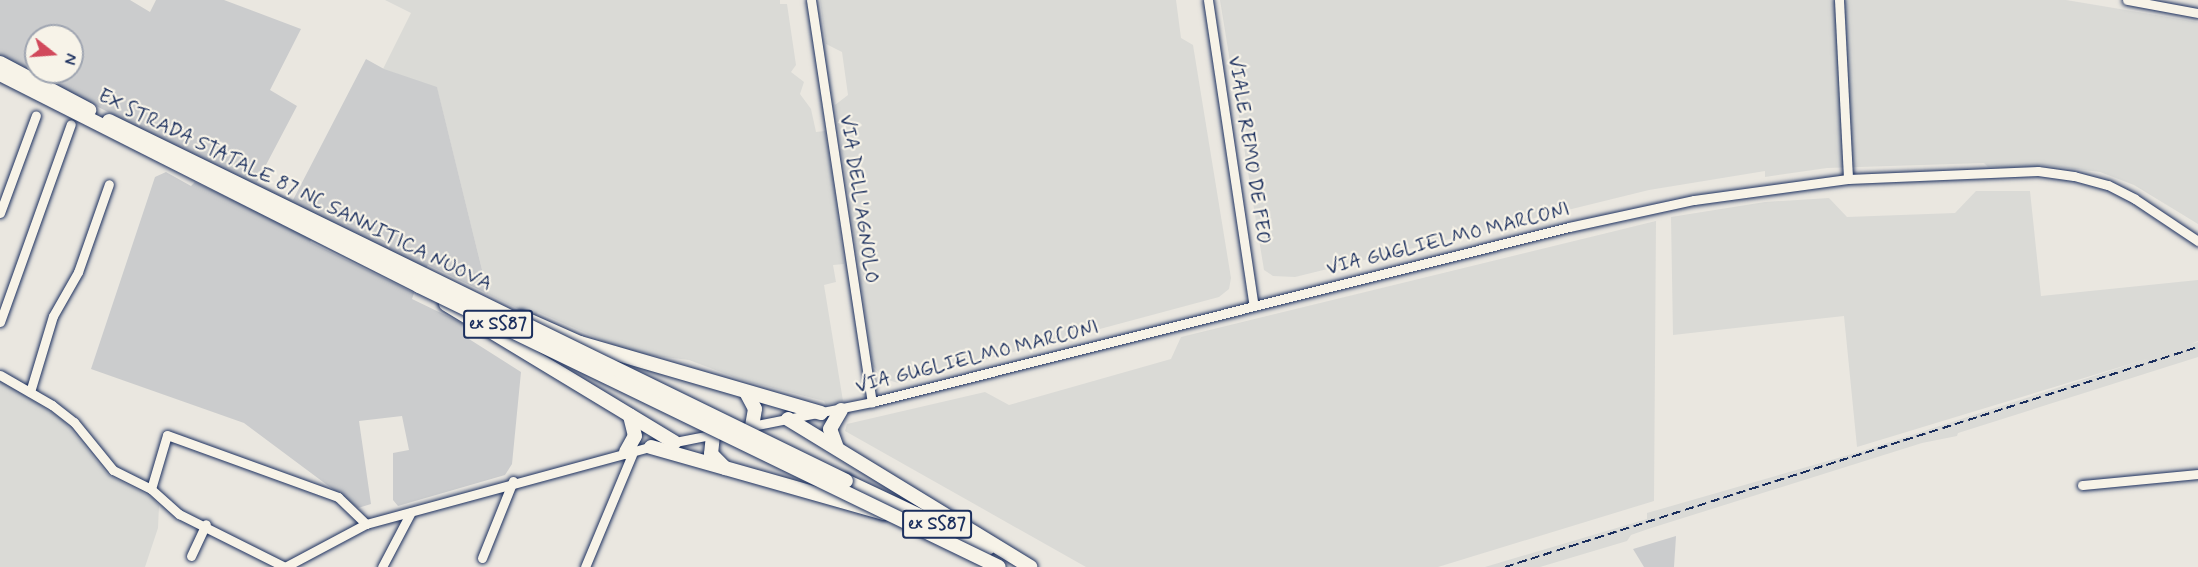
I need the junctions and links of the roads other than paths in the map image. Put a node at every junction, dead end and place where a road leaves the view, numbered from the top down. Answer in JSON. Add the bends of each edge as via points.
{"nodes":[{"id":1,"x":812,"y":0,"type":"edge"},
{"id":2,"x":1208,"y":0,"type":"edge"},
{"id":3,"x":1839,"y":0,"type":"edge"},
{"id":4,"x":2127,"y":0,"type":"edge"},
{"id":5,"x":2198,"y":13,"type":"edge"},
{"id":6,"x":0,"y":63,"type":"edge"},
{"id":7,"x":0,"y":74,"type":"edge"},
{"id":8,"x":36,"y":115,"type":"dead end"},
{"id":9,"x":70,"y":124,"type":"dead end"},
{"id":10,"x":1848,"y":179,"type":"junction"},
{"id":11,"x":109,"y":184,"type":"dead end"},
{"id":12,"x":0,"y":213,"type":"edge"},
{"id":13,"x":2198,"y":242,"type":"edge"},
{"id":14,"x":419,"y":286,"type":"junction"},
{"id":15,"x":1254,"y":306,"type":"junction"},
{"id":16,"x":490,"y":308,"type":"junction"},
{"id":17,"x":0,"y":322,"type":"edge"},
{"id":18,"x":0,"y":375,"type":"edge"},
{"id":19,"x":30,"y":392,"type":"junction"},
{"id":20,"x":746,"y":392,"type":"junction"},
{"id":21,"x":872,"y":402,"type":"junction"},
{"id":22,"x":841,"y":410,"type":"junction"},
{"id":23,"x":821,"y":412,"type":"junction"},
{"id":24,"x":630,"y":416,"type":"junction"},
{"id":25,"x":788,"y":418,"type":"junction"},
{"id":26,"x":752,"y":426,"type":"junction"},
{"id":27,"x":708,"y":436,"type":"junction"},
{"id":28,"x":674,"y":442,"type":"junction"},
{"id":29,"x":651,"y":447,"type":"junction"},
{"id":30,"x":630,"y":451,"type":"junction"},
{"id":31,"x":841,"y":451,"type":"junction"},
{"id":32,"x":729,"y":471,"type":"junction"},
{"id":33,"x":2198,"y":474,"type":"edge"},
{"id":34,"x":513,"y":481,"type":"junction"},
{"id":35,"x":2082,"y":485,"type":"dead end"},
{"id":36,"x":151,"y":489,"type":"junction"},
{"id":37,"x":411,"y":512,"type":"junction"},
{"id":38,"x":892,"y":515,"type":"junction"},
{"id":39,"x":206,"y":524,"type":"junction"},
{"id":40,"x":366,"y":524,"type":"junction"},
{"id":41,"x":191,"y":556,"type":"dead end"},
{"id":42,"x":482,"y":558,"type":"dead end"},
{"id":43,"x":289,"y":566,"type":"edge"},
{"id":44,"x":386,"y":566,"type":"edge"},
{"id":45,"x":585,"y":567,"type":"edge"},
{"id":46,"x":999,"y":567,"type":"edge"},
{"id":47,"x":1029,"y":567,"type":"edge"}],
"edges":[{"from":1,"to":21,"type":"street","name":"VIA DELL'AGNOLO"},
{"from":2,"to":15,"type":"street","name":"VIALE REMO DE FEO"},
{"from":3,"to":10,"type":"street"},
{"from":4,"to":5,"type":"street"},
{"from":6,"to":16,"type":"highway","name":"EX STRADA STATALE 87 NC SANNITICA NUOVA","number":"ex SS87","bridge":true},
{"from":7,"to":14,"type":"highway","name":"EX STRADA STATALE 87 NC SANNITICA NUOVA","number":"ex SS87","bridge":true},
{"from":8,"to":12,"type":"street"},
{"from":9,"to":17,"type":"street"},
{"from":10,"to":13,"type":"street","name":"VIA GUGLIELMO MARCONI","via":[[2037,171],[2074,176],[2108,185],[2135,199]]},
{"from":10,"to":15,"type":"street","name":"VIA GUGLIELMO MARCONI","via":[[1694,200]]},
{"from":11,"to":19,"type":"street","via":[[78,272],[52,316]]},
{"from":14,"to":24,"type":"highway","bridge":true},
{"from":14,"to":38,"type":"highway","name":"EX STRADA STATALE 87 NC SANNITICA NUOVA","number":"ex SS87","bridge":true},
{"from":15,"to":21,"type":"street","name":"VIA GUGLIELMO MARCONI"},
{"from":16,"to":20,"type":"highway","bridge":true,"via":[[540,323],[580,342]]},
{"from":16,"to":47,"type":"highway","name":"EX STRADA STATALE 87 NC SANNITICA NUOVA","number":"ex SS87","bridge":true},
{"from":18,"to":19,"type":"street"},
{"from":19,"to":36,"type":"street","via":[[74,422],[113,470]]},
{"from":20,"to":23,"type":"highway"},
{"from":20,"to":26,"type":"highway","via":[[755,409]]},
{"from":21,"to":22,"type":"street","name":"VIA GUGLIELMO MARCONI"},
{"from":22,"to":23,"type":"street","name":"VIA GUGLIELMO MARCONI"},
{"from":22,"to":31,"type":"highway","via":[[829,435]]},
{"from":23,"to":25,"type":"street","name":"VIA GUGLIELMO MARCONI"},
{"from":24,"to":28,"type":"highway"},
{"from":24,"to":30,"type":"highway","via":[[635,436]]},
{"from":25,"to":26,"type":"street","name":"VIA GUGLIELMO MARCONI"},
{"from":25,"to":31,"type":"highway"},
{"from":26,"to":27,"type":"street","name":"VIA GUGLIELMO MARCONI"},
{"from":27,"to":28,"type":"street","name":"VIA GUGLIELMO MARCONI"},
{"from":27,"to":32,"type":"highway","via":[[711,454]]},
{"from":28,"to":29,"type":"street","name":"VIA GUGLIELMO MARCONI"},
{"from":29,"to":30,"type":"street","name":"VIA GUGLIELMO MARCONI"},
{"from":29,"to":32,"type":"highway"},
{"from":30,"to":34,"type":"street","name":"VIA GUGLIELMO MARCONI"},
{"from":30,"to":45,"type":"street"},
{"from":31,"to":47,"type":"highway"},
{"from":32,"to":38,"type":"highway","bridge":true},
{"from":33,"to":35,"type":"street"},
{"from":34,"to":37,"type":"street","name":"VIA GUGLIELMO MARCONI"},
{"from":34,"to":42,"type":"street"},
{"from":36,"to":39,"type":"street","via":[[179,514]]},
{"from":36,"to":40,"type":"street","via":[[167,435],[338,497]]},
{"from":37,"to":40,"type":"street","name":"VIA GUGLIELMO MARCONI"},
{"from":37,"to":44,"type":"street"},
{"from":38,"to":46,"type":"highway","name":"EX STRADA STATALE 87 NC SANNITICA NUOVA","number":"ex SS87","bridge":true},
{"from":39,"to":41,"type":"street"},
{"from":39,"to":43,"type":"street"},
{"from":40,"to":43,"type":"street","name":"VIA GUGLIELMO MARCONI"}]}
